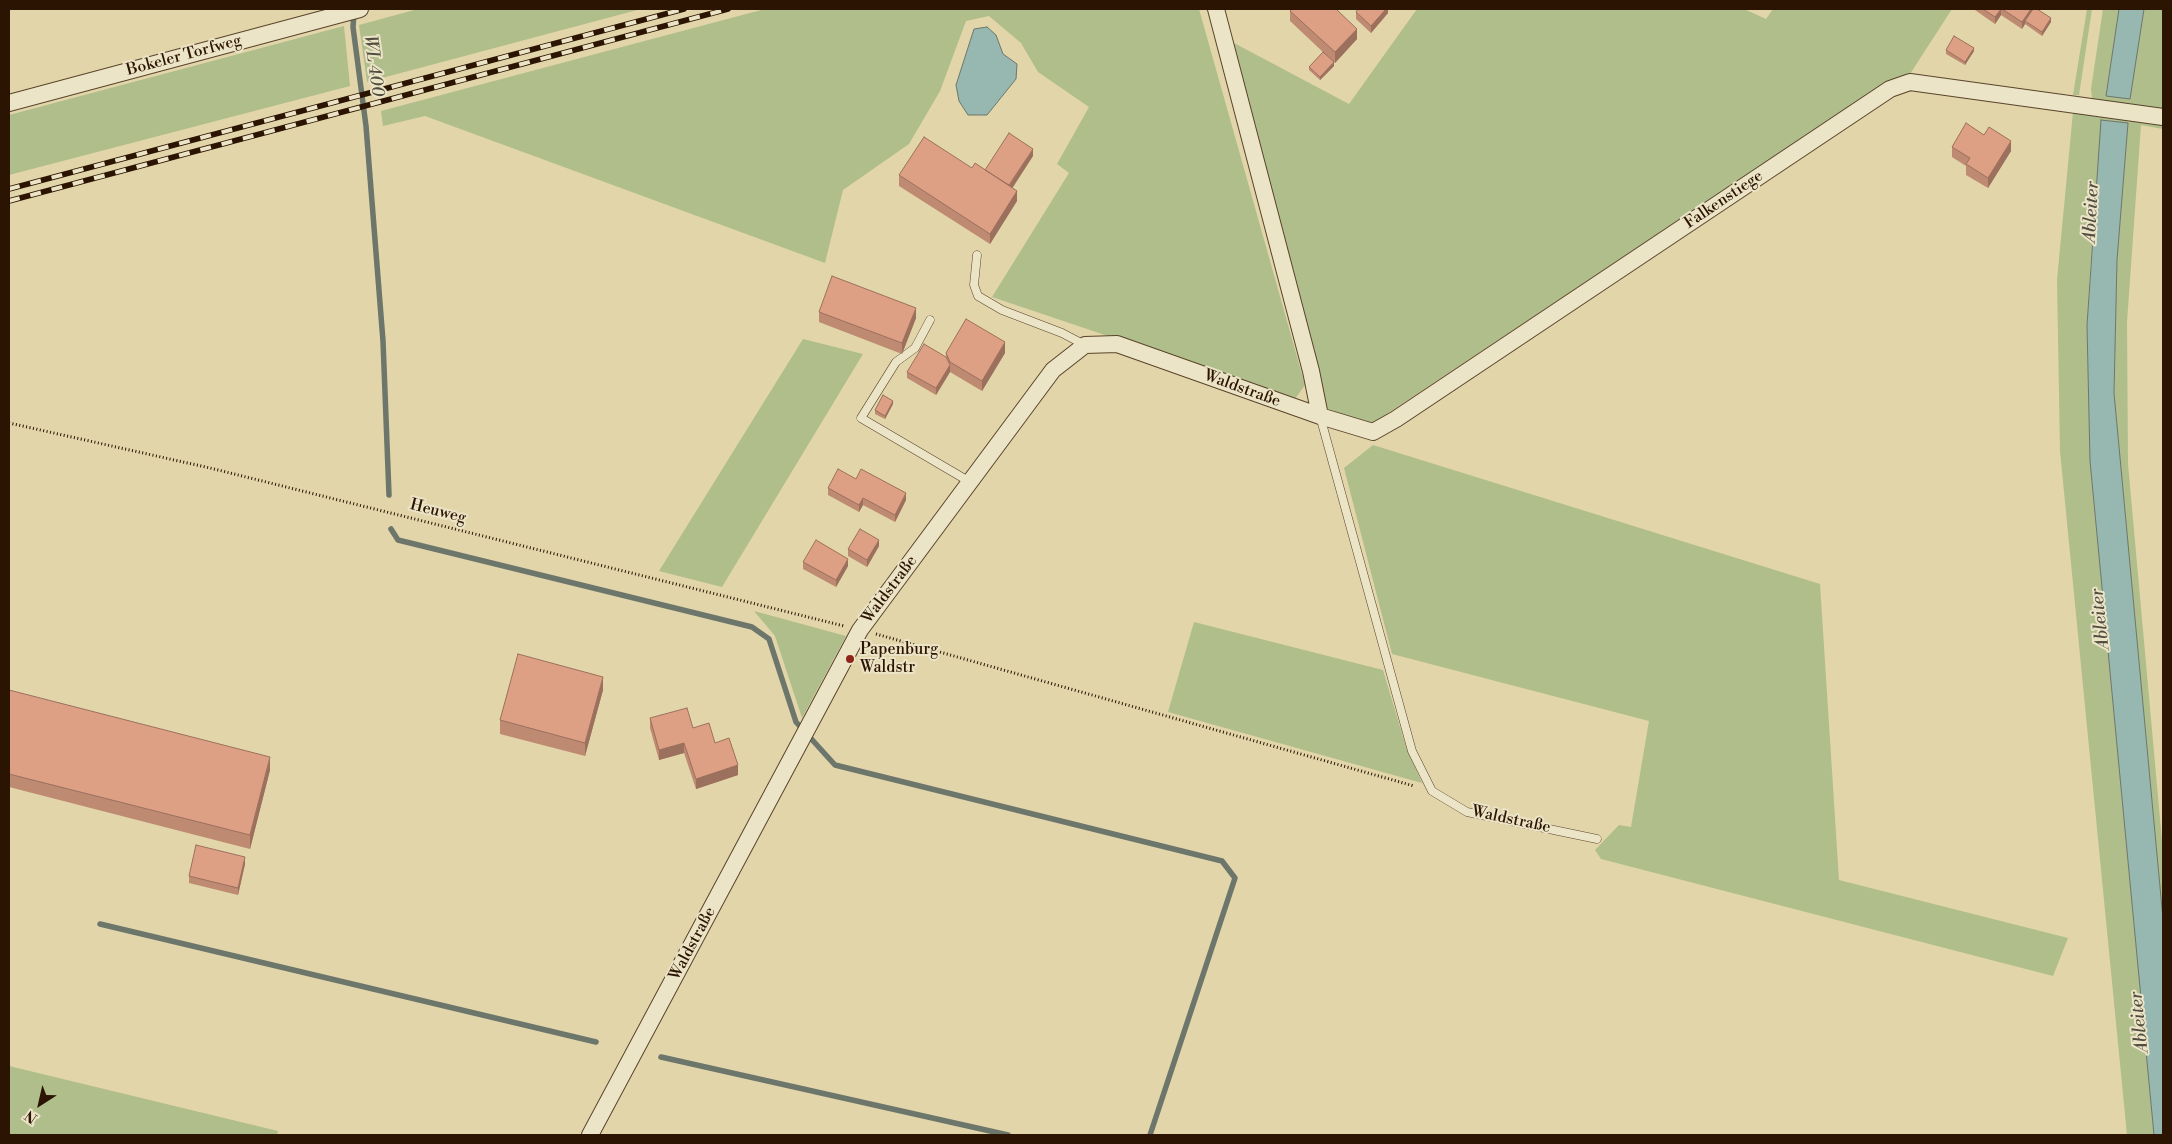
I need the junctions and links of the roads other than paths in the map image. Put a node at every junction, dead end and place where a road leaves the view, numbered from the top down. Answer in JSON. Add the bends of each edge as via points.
{"nodes":[{"id":1,"x":360,"y":9,"type":"edge"},
{"id":2,"x":1216,"y":9,"type":"edge"},
{"id":3,"x":9,"y":103,"type":"edge"},
{"id":4,"x":2163,"y":117,"type":"edge"},
{"id":5,"x":978,"y":255,"type":"dead end"},
{"id":6,"x":930,"y":320,"type":"dead end"},
{"id":7,"x":1085,"y":345,"type":"junction"},
{"id":8,"x":1320,"y":416,"type":"junction"},
{"id":9,"x":970,"y":482,"type":"junction"},
{"id":10,"x":1597,"y":839,"type":"dead end"},
{"id":11,"x":590,"y":1135,"type":"edge"}],
"edges":[{"from":1,"to":3,"type":"street","name":"Bokeler Torfweg"},
{"from":2,"to":8,"type":"street"},
{"from":4,"to":8,"type":"street","name":"Falkenstiege","via":[[1910,82],[1890,90],[1373,432]]},
{"from":5,"to":7,"type":"lane","via":[[974,285],[978,296],[1002,310]]},
{"from":6,"to":9,"type":"lane","via":[[915,348],[896,362],[861,418]]},
{"from":7,"to":8,"type":"street","name":"Waldstraße","via":[[1117,344]]},
{"from":7,"to":9,"type":"street","name":"Waldstraße","via":[[1053,370]]},
{"from":8,"to":10,"type":"lane","name":"Waldstraße","via":[[1412,750],[1432,791],[1467,812]]},
{"from":9,"to":11,"type":"street","name":"Waldstraße","via":[[860,630]]}]}
